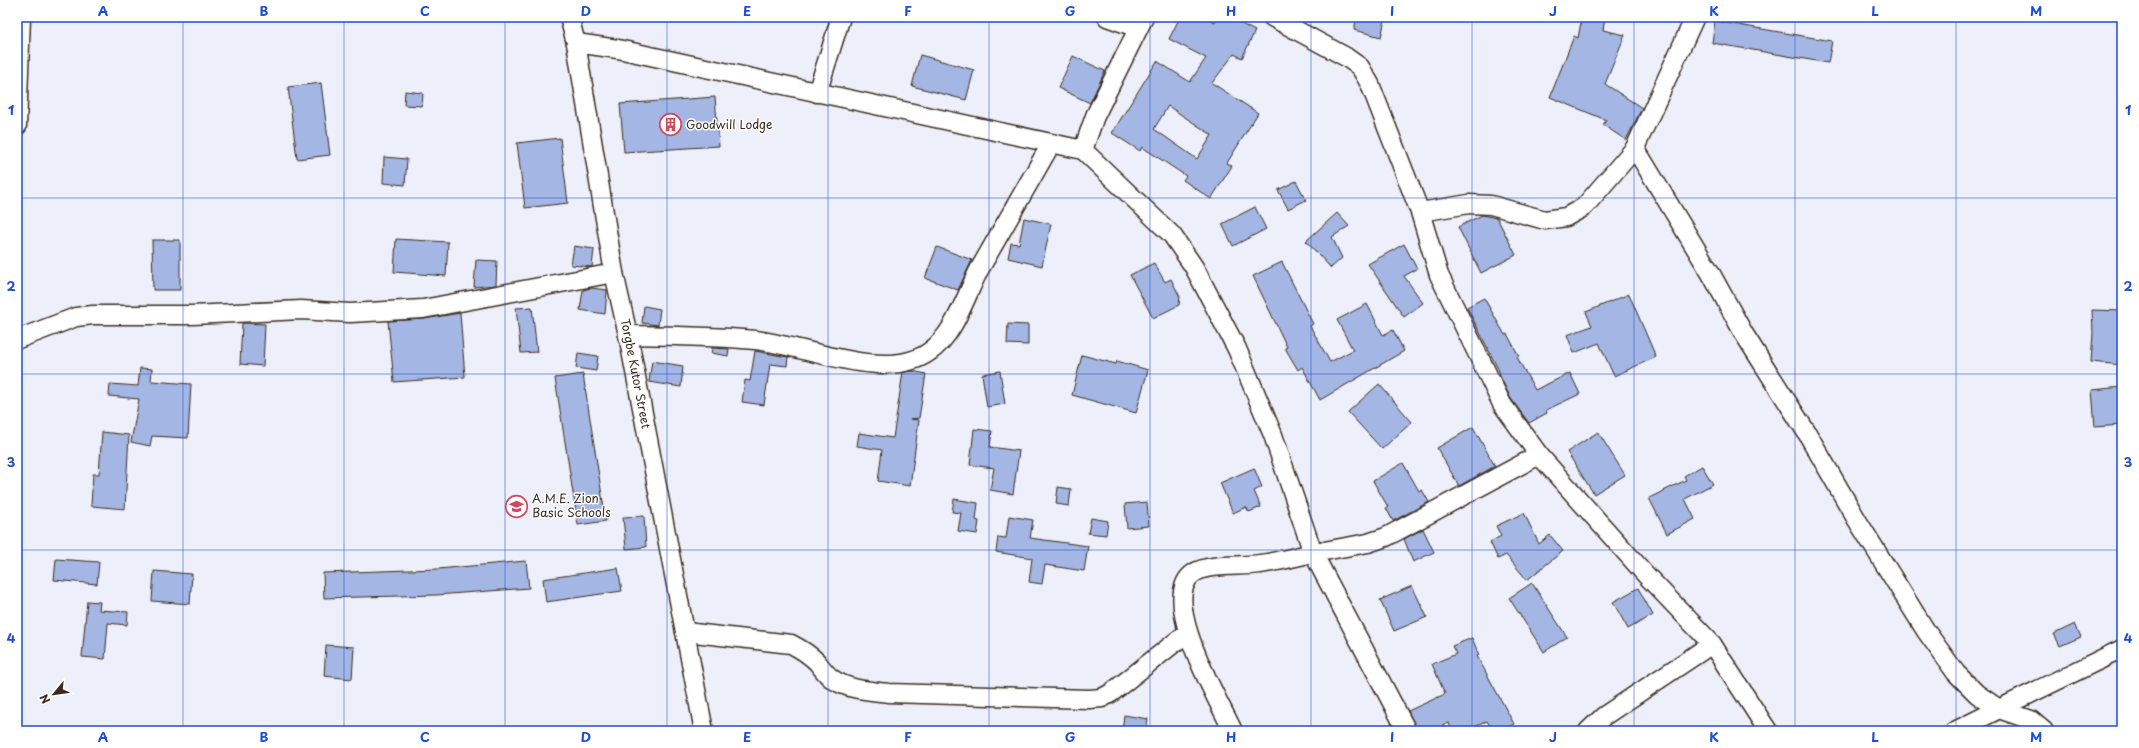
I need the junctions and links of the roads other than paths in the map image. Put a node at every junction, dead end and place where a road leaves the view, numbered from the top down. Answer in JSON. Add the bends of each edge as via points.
{"nodes":[{"id":1,"x":20,"y":17,"type":"edge"},
{"id":2,"x":569,"y":17,"type":"edge"},
{"id":3,"x":841,"y":17,"type":"edge"},
{"id":4,"x":1107,"y":17,"type":"edge"},
{"id":5,"x":1272,"y":17,"type":"edge"},
{"id":6,"x":1695,"y":17,"type":"edge"},
{"id":7,"x":1141,"y":23,"type":"edge"},
{"id":8,"x":576,"y":42,"type":"junction"},
{"id":9,"x":817,"y":93,"type":"junction"},
{"id":10,"x":17,"y":126,"type":"edge"},
{"id":11,"x":1051,"y":144,"type":"junction"},
{"id":12,"x":1635,"y":148,"type":"junction"},
{"id":13,"x":1083,"y":150,"type":"junction"},
{"id":14,"x":1420,"y":212,"type":"junction"},
{"id":15,"x":614,"y":273,"type":"junction"},
{"id":16,"x":17,"y":334,"type":"edge"},
{"id":17,"x":628,"y":335,"type":"junction"},
{"id":18,"x":1539,"y":456,"type":"junction"},
{"id":19,"x":1313,"y":553,"type":"junction"},
{"id":20,"x":685,"y":632,"type":"junction"},
{"id":21,"x":1187,"y":634,"type":"junction"},
{"id":22,"x":1712,"y":644,"type":"junction"},
{"id":23,"x":2122,"y":649,"type":"edge"},
{"id":24,"x":1999,"y":708,"type":"junction"},
{"id":25,"x":704,"y":731,"type":"edge"},
{"id":26,"x":1233,"y":731,"type":"edge"},
{"id":27,"x":1406,"y":731,"type":"edge"},
{"id":28,"x":1588,"y":731,"type":"edge"},
{"id":29,"x":1768,"y":731,"type":"edge"},
{"id":30,"x":1955,"y":731,"type":"edge"},
{"id":31,"x":2044,"y":731,"type":"edge"}],
"edges":[{"from":1,"to":10,"type":"street"},
{"from":2,"to":8,"type":"street","name":"Torgbe Kutor Street"},
{"from":3,"to":9,"type":"street"},
{"from":4,"to":7,"type":"street"},
{"from":5,"to":14,"type":"street","via":[[1360,67],[1370,84]]},
{"from":6,"to":12,"type":"street"},
{"from":7,"to":13,"type":"street","via":[[1095,116]]},
{"from":8,"to":9,"type":"street"},
{"from":8,"to":15,"type":"street","name":"Torgbe Kutor Street"},
{"from":9,"to":11,"type":"street"},
{"from":11,"to":13,"type":"street"},
{"from":11,"to":17,"type":"street","via":[[946,336],[929,352],[911,362],[855,362],[758,340],[709,336]]},
{"from":12,"to":14,"type":"street","via":[[1584,208],[1566,217],[1545,220],[1484,205],[1469,204]]},
{"from":12,"to":24,"type":"street","via":[[1710,272],[1744,334],[1926,631],[1956,673],[1977,694]]},
{"from":13,"to":19,"type":"street","via":[[1172,235],[1194,267],[1237,349],[1273,435]]},
{"from":14,"to":18,"type":"street","via":[[1439,275],[1463,327],[1502,404]]},
{"from":15,"to":16,"type":"street","via":[[423,308],[350,313],[301,310],[87,316]]},
{"from":15,"to":17,"type":"street","name":"Torgbe Kutor Street"},
{"from":17,"to":20,"type":"street","name":"Torgbe Kutor Street"},
{"from":18,"to":19,"type":"street","via":[[1386,537],[1368,543]]},
{"from":18,"to":22,"type":"street"},
{"from":19,"to":21,"type":"street","via":[[1259,564],[1225,565],[1194,572],[1184,582],[1181,600]]},
{"from":19,"to":27,"type":"street"},
{"from":20,"to":21,"type":"street","via":[[791,644],[804,650],[831,678],[862,690],[1089,699],[1102,698],[1111,693]]},
{"from":20,"to":25,"type":"street","name":"Torgbe Kutor Street"},
{"from":21,"to":26,"type":"street"},
{"from":22,"to":28,"type":"street","via":[[1604,716]]},
{"from":22,"to":29,"type":"street"},
{"from":23,"to":24,"type":"street"},
{"from":24,"to":30,"type":"street"},
{"from":24,"to":31,"type":"street","via":[[2031,720]]}]}
